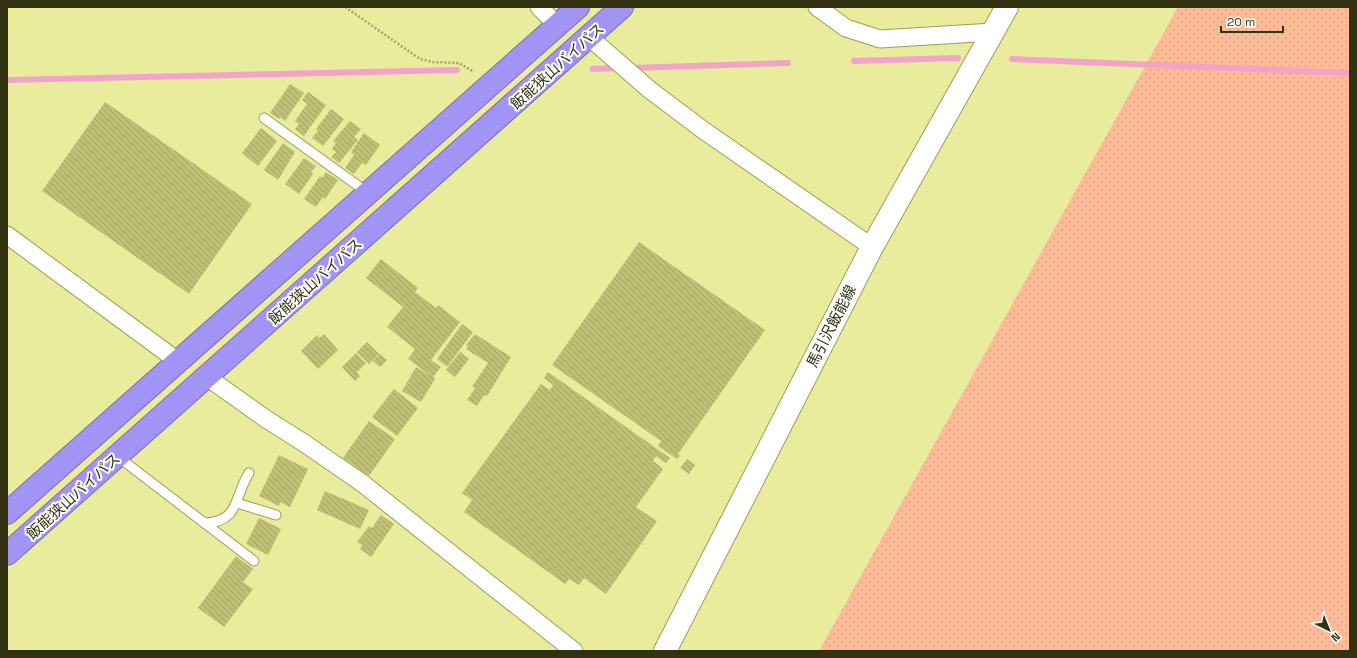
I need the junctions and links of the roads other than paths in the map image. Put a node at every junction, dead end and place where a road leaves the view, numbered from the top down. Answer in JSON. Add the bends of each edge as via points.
{"nodes":[{"id":1,"x":539,"y":7,"type":"edge"},
{"id":2,"x":578,"y":7,"type":"edge"},
{"id":3,"x":622,"y":7,"type":"edge"},
{"id":4,"x":816,"y":7,"type":"edge"},
{"id":5,"x":1007,"y":7,"type":"edge"},
{"id":6,"x":558,"y":26,"type":"junction"},
{"id":7,"x":993,"y":32,"type":"junction"},
{"id":8,"x":589,"y":37,"type":"junction"},
{"id":9,"x":264,"y":118,"type":"dead end"},
{"id":10,"x":369,"y":194,"type":"junction"},
{"id":11,"x":7,"y":235,"type":"edge"},
{"id":12,"x":872,"y":248,"type":"junction"},
{"id":13,"x":179,"y":362,"type":"junction"},
{"id":14,"x":207,"y":377,"type":"junction"},
{"id":15,"x":117,"y":456,"type":"junction"},
{"id":16,"x":249,"y":473,"type":"dead end"},
{"id":17,"x":237,"y":503,"type":"junction"},
{"id":18,"x":7,"y":513,"type":"edge"},
{"id":19,"x":276,"y":515,"type":"dead end"},
{"id":20,"x":205,"y":524,"type":"junction"},
{"id":21,"x":7,"y":554,"type":"edge"},
{"id":22,"x":254,"y":561,"type":"dead end"},
{"id":23,"x":574,"y":651,"type":"edge"},
{"id":24,"x":665,"y":651,"type":"edge"}],
"edges":[{"from":1,"to":6,"type":"street"},
{"from":2,"to":6,"type":"highway","name":"飯能狭山バイパス"},
{"from":3,"to":8,"type":"highway","name":"飯能狭山バイパス"},
{"from":4,"to":7,"type":"street","via":[[846,28],[880,39]]},
{"from":5,"to":7,"type":"main road","name":"馬引沢飯能線"},
{"from":6,"to":10,"type":"highway","name":"飯能狭山バイパス"},
{"from":7,"to":12,"type":"main road","name":"馬引沢飯能線"},
{"from":8,"to":12,"type":"street","via":[[631,74],[703,130]]},
{"from":8,"to":14,"type":"highway","name":"飯能狭山バイパス"},
{"from":9,"to":10,"type":"lane"},
{"from":10,"to":13,"type":"highway","name":"飯能狭山バイパス"},
{"from":11,"to":13,"type":"street"},
{"from":12,"to":24,"type":"main road","name":"馬引沢飯能線"},
{"from":13,"to":18,"type":"highway","name":"飯能狭山バイパス"},
{"from":14,"to":15,"type":"highway","name":"飯能狭山バイパス"},
{"from":14,"to":23,"type":"street","via":[[362,483]]},
{"from":15,"to":20,"type":"lane"},
{"from":15,"to":21,"type":"highway","name":"飯能狭山バイパス"},
{"from":16,"to":17,"type":"lane"},
{"from":17,"to":19,"type":"lane"},
{"from":17,"to":20,"type":"lane","via":[[219,522]]},
{"from":20,"to":22,"type":"lane"}]}
